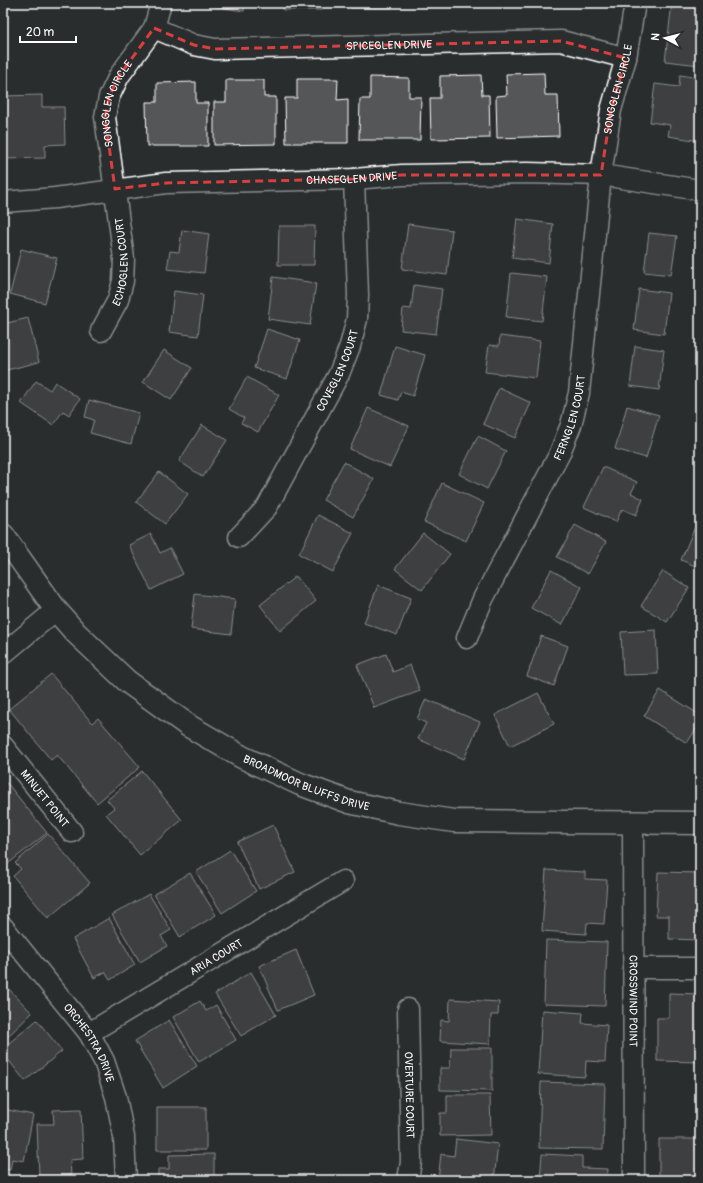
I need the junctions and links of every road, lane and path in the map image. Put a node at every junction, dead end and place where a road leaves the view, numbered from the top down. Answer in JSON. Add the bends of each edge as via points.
{"nodes":[{"id":1,"x":161,"y":3,"type":"edge"},
{"id":2,"x":635,"y":3,"type":"edge"},
{"id":3,"x":154,"y":28,"type":"junction"},
{"id":4,"x":626,"y":58,"type":"junction"},
{"id":5,"x":601,"y":175,"type":"junction"},
{"id":6,"x":354,"y":180,"type":"junction"},
{"id":7,"x":115,"y":190,"type":"junction"},
{"id":8,"x":700,"y":190,"type":"edge"},
{"id":9,"x":3,"y":202,"type":"edge"},
{"id":10,"x":100,"y":331,"type":"dead end"},
{"id":11,"x":3,"y":535,"type":"edge"},
{"id":12,"x":239,"y":538,"type":"dead end"},
{"id":13,"x":56,"y":610,"type":"junction"},
{"id":14,"x":467,"y":638,"type":"dead end"},
{"id":15,"x":3,"y":654,"type":"edge"},
{"id":16,"x":3,"y":746,"type":"edge"},
{"id":17,"x":633,"y":823,"type":"junction"},
{"id":18,"x":700,"y":823,"type":"edge"},
{"id":19,"x":72,"y":832,"type":"dead end"},
{"id":20,"x":343,"y":881,"type":"dead end"},
{"id":21,"x":3,"y":927,"type":"edge"},
{"id":22,"x":634,"y":968,"type":"junction"},
{"id":23,"x":700,"y":968,"type":"edge"},
{"id":24,"x":408,"y":1009,"type":"dead end"},
{"id":25,"x":89,"y":1033,"type":"junction"},
{"id":26,"x":126,"y":1180,"type":"edge"},
{"id":27,"x":408,"y":1180,"type":"edge"},
{"id":28,"x":634,"y":1180,"type":"edge"}],
"edges":[{"from":1,"to":3,"type":"street","name":"SONGGLEN CIRCLE"},
{"from":2,"to":4,"type":"street","name":"SONGGLEN CIRCLE"},
{"from":3,"to":4,"type":"street","name":"SPICEGLEN DRIVE","via":[[194,45],[215,49],[561,41]]},
{"from":3,"to":7,"type":"street","name":"SONGGLEN CIRCLE","via":[[120,76],[110,97],[105,117]]},
{"from":4,"to":5,"type":"street","name":"SONGGLEN CIRCLE","via":[[611,110]]},
{"from":5,"to":6,"type":"street","name":"CHASEGLEN DRIVE","via":[[402,175]]},
{"from":5,"to":8,"type":"street","name":"CHASEGLEN DRIVE"},
{"from":5,"to":14,"type":"street","name":"FERNGLEN COURT","via":[[578,392],[571,425],[559,455],[484,599]]},
{"from":6,"to":7,"type":"street","name":"CHASEGLEN DRIVE","via":[[166,183]]},
{"from":6,"to":12,"type":"street","name":"COVEGLEN COURT","via":[[358,295],[357,319],[350,346],[339,374],[267,507]]},
{"from":7,"to":9,"type":"street","name":"CHASEGLEN DRIVE"},
{"from":7,"to":10,"type":"street","name":"ECHOGLEN COURT","via":[[124,260],[123,281],[118,300]]},
{"from":11,"to":13,"type":"street","name":"BROADMOOR BLUFFS DRIVE"},
{"from":13,"to":15,"type":"street"},
{"from":13,"to":17,"type":"street","name":"BROADMOOR BLUFFS DRIVE","via":[[76,633],[128,682],[189,726],[242,757],[300,784],[349,802],[454,821]]},
{"from":16,"to":19,"type":"street","name":"MINUET POINT"},
{"from":17,"to":18,"type":"street","name":"BROADMOOR BLUFFS DRIVE"},
{"from":17,"to":22,"type":"street","name":"CROSSWIND POINT"},
{"from":20,"to":25,"type":"street","name":"ARIA COURT"},
{"from":21,"to":25,"type":"street","name":"ORCHESTRA DRIVE"},
{"from":22,"to":23,"type":"street"},
{"from":22,"to":28,"type":"street","name":"CROSSWIND POINT"},
{"from":24,"to":27,"type":"street","name":"OVERTURE COURT","via":[[411,1162]]},
{"from":25,"to":26,"type":"street","name":"ORCHESTRA DRIVE","via":[[104,1061],[116,1097],[124,1137]]}]}
